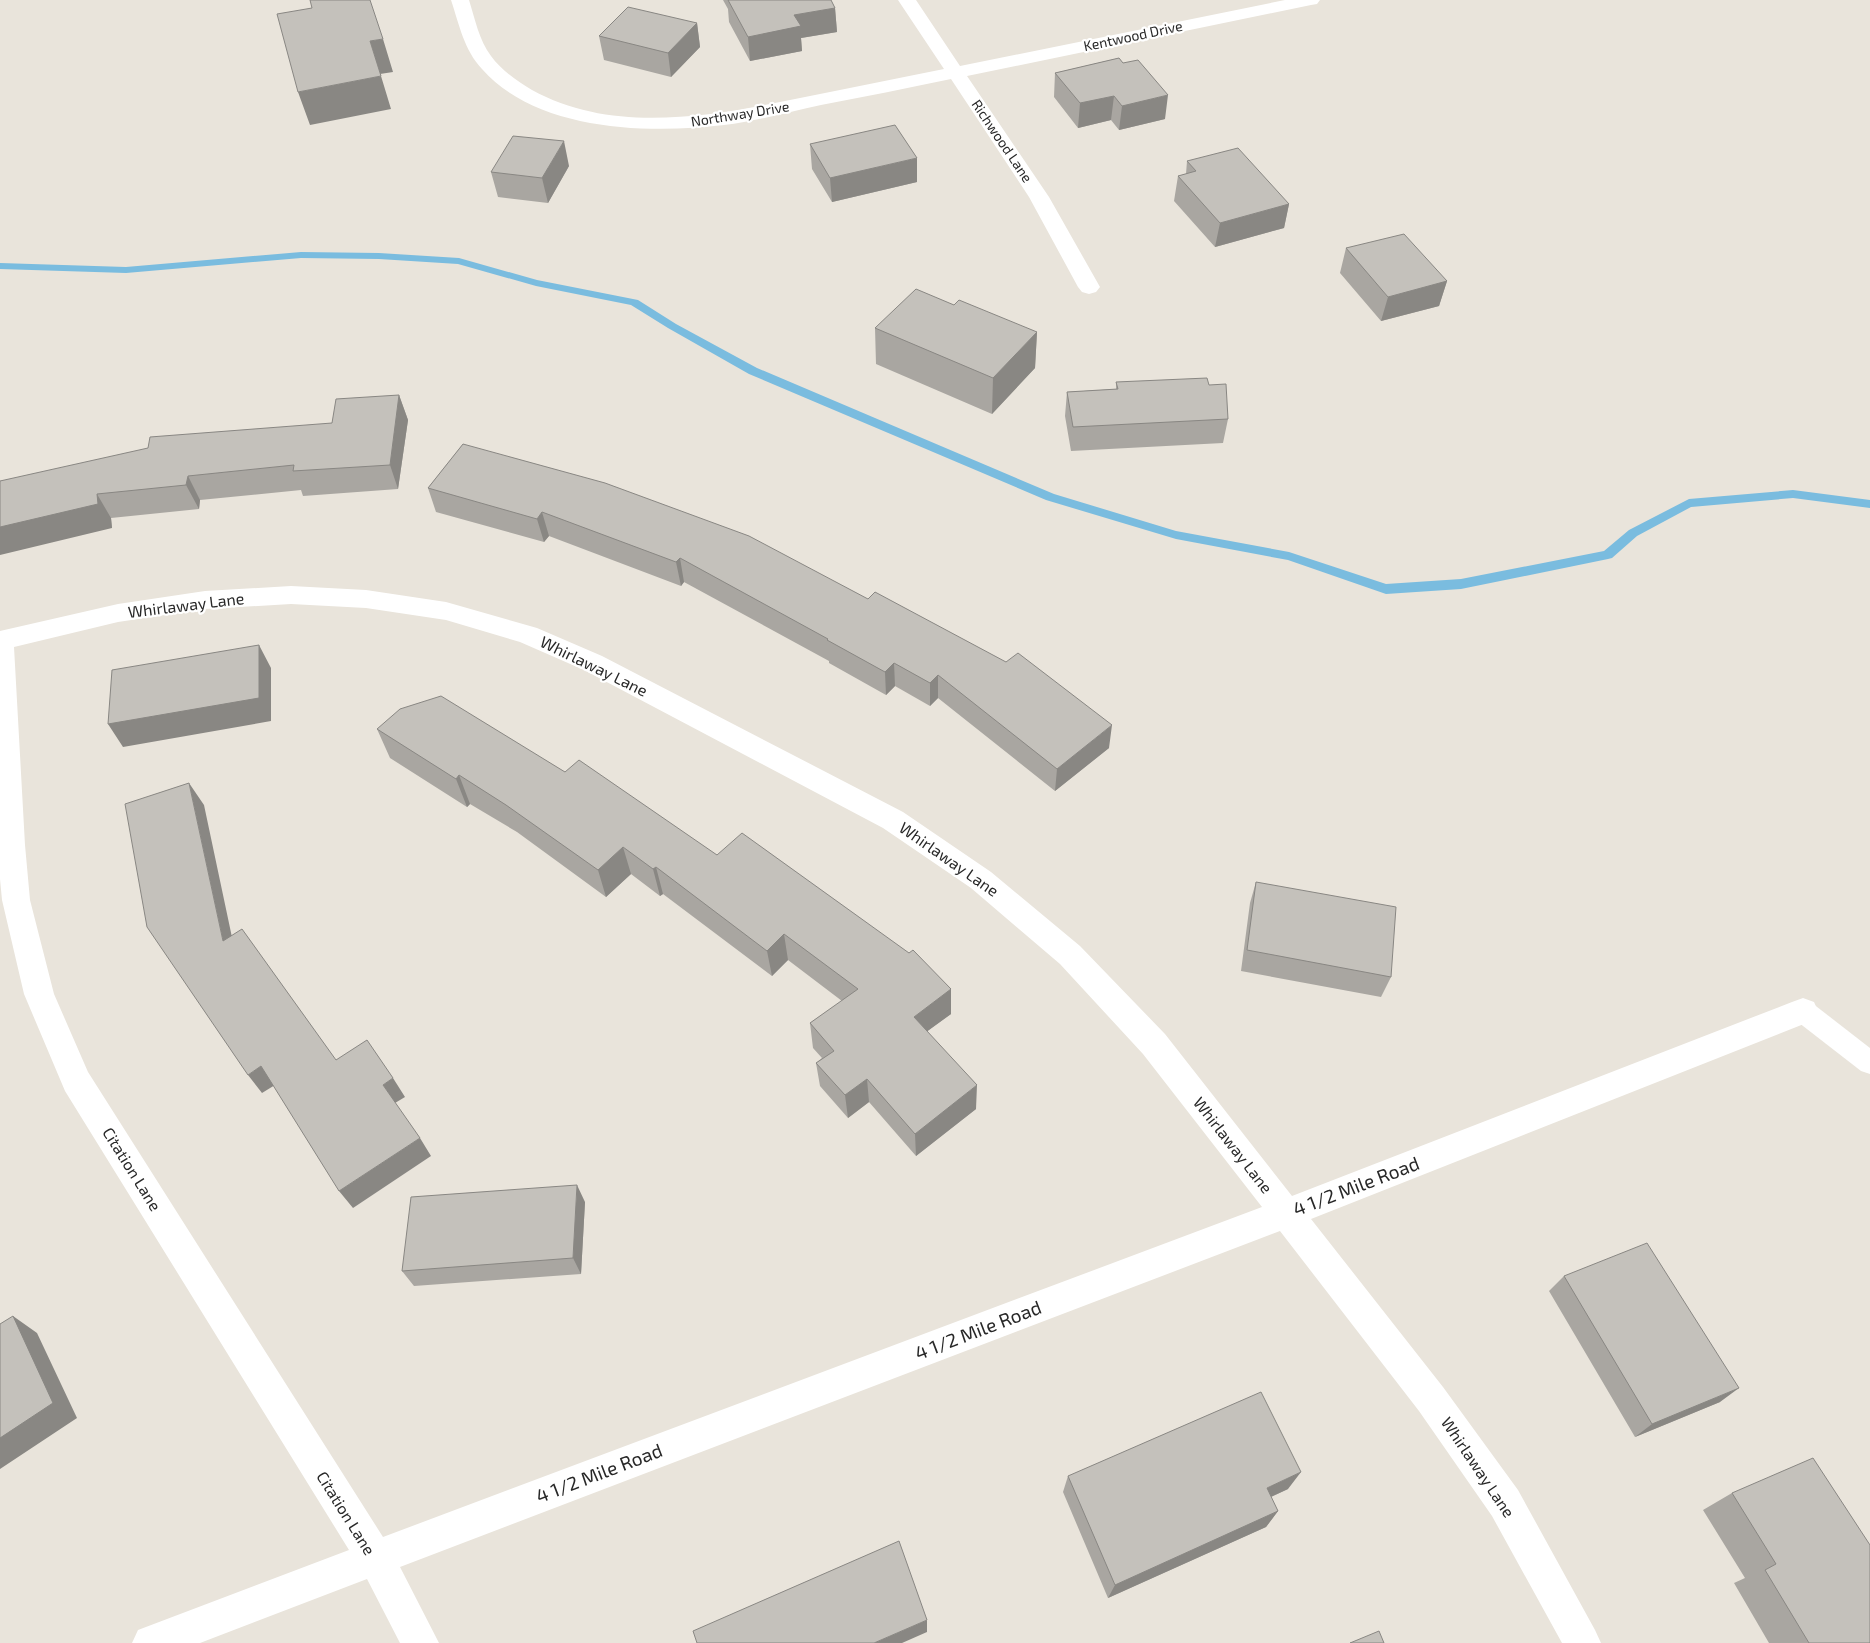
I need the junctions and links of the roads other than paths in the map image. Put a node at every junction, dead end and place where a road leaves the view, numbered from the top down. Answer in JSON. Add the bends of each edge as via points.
{"nodes":[{"id":1,"x":460,"y":0,"type":"edge"},
{"id":2,"x":907,"y":0,"type":"edge"},
{"id":3,"x":1311,"y":0,"type":"edge"},
{"id":4,"x":956,"y":73,"type":"junction"},
{"id":5,"x":1088,"y":287,"type":"dead end"},
{"id":6,"x":0,"y":641,"type":"edge"},
{"id":7,"x":1803,"y":1012,"type":"joint"},
{"id":8,"x":1870,"y":1063,"type":"edge"},
{"id":9,"x":1287,"y":1213,"type":"junction"},
{"id":10,"x":375,"y":1558,"type":"junction"},
{"id":11,"x":151,"y":1643,"type":"edge"},
{"id":12,"x":420,"y":1643,"type":"edge"},
{"id":13,"x":1582,"y":1643,"type":"edge"}],
"edges":[{"from":1,"to":4,"type":"street","name":"Northway Drive","via":[[476,44],[488,65],[508,84],[534,99],[568,112],[604,120],[647,124],[726,119]]},
{"from":2,"to":4,"type":"street","name":"Richwood Lane"},
{"from":3,"to":4,"type":"street","name":"Kentwood Drive"},
{"from":4,"to":5,"type":"street","name":"Richwood Lane","via":[[1039,196]]},
{"from":6,"to":9,"type":"street","name":"Whirlaway Lane","via":[[118,613],[205,600],[291,595],[366,599],[446,611],[528,635],[593,663],[893,820],[982,880],[1070,955],[1154,1044]]},
{"from":6,"to":10,"type":"street","name":"Citation Lane","via":[[11,845],[16,890],[39,994],[76,1081]]},
{"from":7,"to":8,"type":"lane"},
{"from":7,"to":9,"type":"street","name":"4 1/2 Mile Road"},
{"from":9,"to":10,"type":"street","name":"4 1/2 Mile Road"},
{"from":9,"to":13,"type":"street","name":"Whirlaway Lane","via":[[1431,1399],[1505,1503]]},
{"from":10,"to":11,"type":"street","name":"4 1/2 Mile Road"},
{"from":10,"to":12,"type":"street","name":"Citation Lane"}]}
